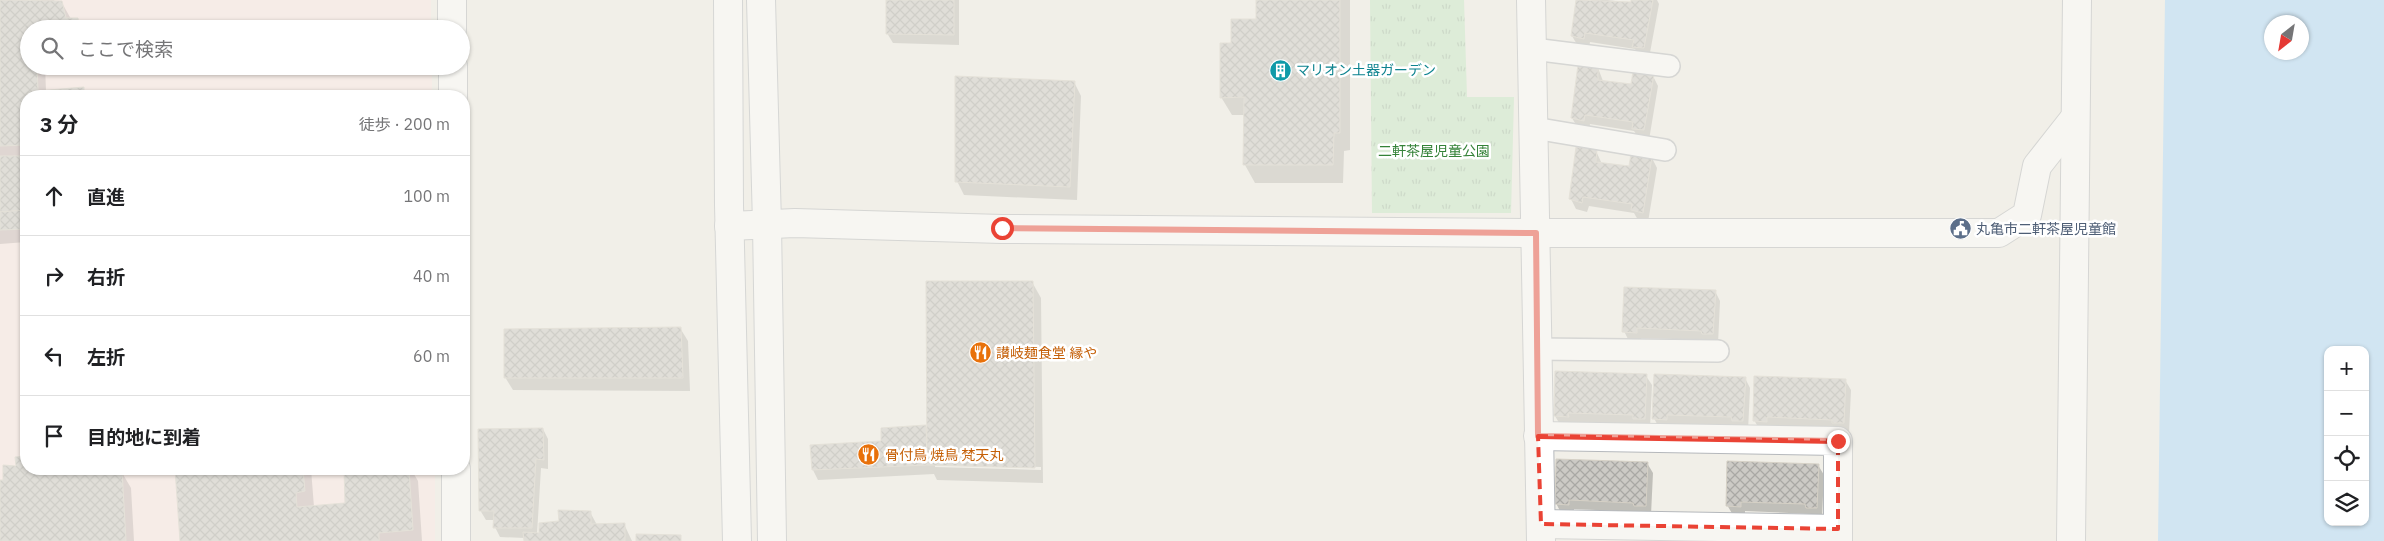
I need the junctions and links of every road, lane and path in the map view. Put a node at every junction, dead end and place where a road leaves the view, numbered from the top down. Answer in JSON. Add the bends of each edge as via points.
{"nodes":[{"id":1,"x":452,"y":0,"type":"edge"},
{"id":2,"x":728,"y":0,"type":"edge"},
{"id":3,"x":761,"y":0,"type":"edge"},
{"id":4,"x":1531,"y":0,"type":"edge"},
{"id":5,"x":2077,"y":0,"type":"edge"},
{"id":6,"x":452,"y":20,"type":"edge"},
{"id":7,"x":1532,"y":50,"type":"junction"},
{"id":8,"x":1669,"y":66,"type":"dead end"},
{"id":9,"x":453,"y":75,"type":"edge"},
{"id":10,"x":453,"y":90,"type":"edge"},
{"id":11,"x":2074,"y":119,"type":"junction"},
{"id":12,"x":1534,"y":128,"type":"junction"},
{"id":13,"x":1665,"y":150,"type":"dead end"},
{"id":14,"x":767,"y":224,"type":"junction"},
{"id":15,"x":730,"y":226,"type":"junction"},
{"id":16,"x":1536,"y":233,"type":"junction"},
{"id":17,"x":1537,"y":349,"type":"junction"},
{"id":18,"x":1718,"y":351,"type":"dead end"},
{"id":19,"x":1538,"y":436,"type":"junction"},
{"id":20,"x":456,"y":475,"type":"edge"},
{"id":21,"x":1541,"y":533,"type":"edge"},
{"id":22,"x":1838,"y":535,"type":"edge"},
{"id":23,"x":456,"y":541,"type":"edge"},
{"id":24,"x":737,"y":541,"type":"edge"},
{"id":25,"x":772,"y":541,"type":"edge"},
{"id":26,"x":2071,"y":541,"type":"edge"}],
"edges":[{"from":1,"to":6,"type":"street"},
{"from":2,"to":15,"type":"street"},
{"from":3,"to":14,"type":"street"},
{"from":4,"to":7,"type":"street"},
{"from":5,"to":11,"type":"street"},
{"from":7,"to":8,"type":"lane"},
{"from":7,"to":12,"type":"street"},
{"from":9,"to":10,"type":"street"},
{"from":11,"to":16,"type":"street","via":[[2037,166],[2027,215],[1999,233]]},
{"from":11,"to":26,"type":"street"},
{"from":12,"to":13,"type":"lane"},
{"from":12,"to":16,"type":"street"},
{"from":14,"to":15,"type":"street"},
{"from":14,"to":16,"type":"street"},
{"from":14,"to":25,"type":"street"},
{"from":15,"to":24,"type":"street"},
{"from":16,"to":17,"type":"street"},
{"from":17,"to":18,"type":"lane"},
{"from":17,"to":19,"type":"street"},
{"from":19,"to":21,"type":"street"},
{"from":19,"to":22,"type":"street","via":[[1838,441]]},
{"from":20,"to":23,"type":"street"},
{"from":21,"to":22,"type":"street"}]}
